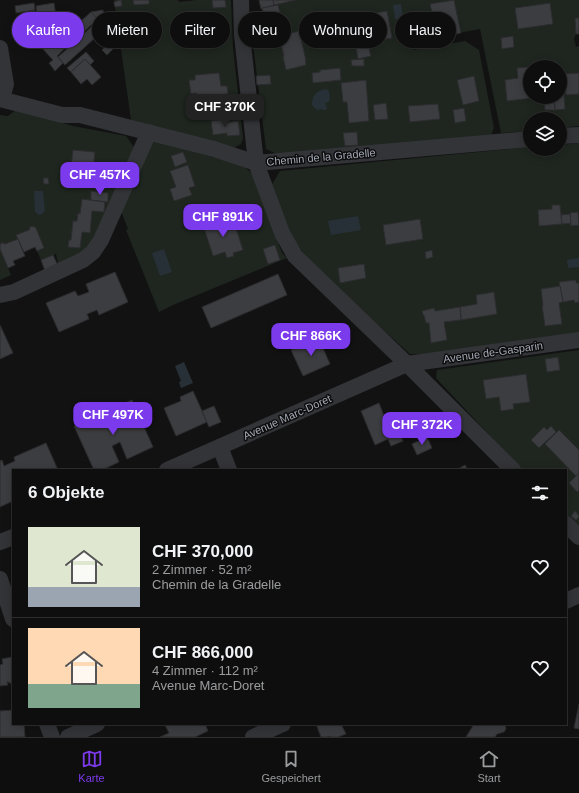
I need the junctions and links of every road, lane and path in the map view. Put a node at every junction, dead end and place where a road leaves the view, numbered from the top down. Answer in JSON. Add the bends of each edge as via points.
{"nodes":[{"id":1,"x":241,"y":0,"type":"edge"},
{"id":2,"x":0,"y":48,"type":"edge"},
{"id":3,"x":1,"y":99,"type":"edge"},
{"id":4,"x":149,"y":132,"type":"junction"},
{"id":5,"x":579,"y":135,"type":"edge"},
{"id":6,"x":567,"y":136,"type":"edge"},
{"id":7,"x":523,"y":140,"type":"edge"},
{"id":8,"x":256,"y":163,"type":"junction"},
{"id":9,"x":0,"y":295,"type":"edge"},
{"id":10,"x":579,"y":340,"type":"edge"},
{"id":11,"x":407,"y":364,"type":"junction"},
{"id":12,"x":220,"y":447,"type":"junction"},
{"id":13,"x":168,"y":469,"type":"edge"},
{"id":14,"x":229,"y":469,"type":"edge"},
{"id":15,"x":512,"y":469,"type":"edge"},
{"id":16,"x":567,"y":525,"type":"edge"},
{"id":17,"x":12,"y":537,"type":"edge"},
{"id":18,"x":579,"y":537,"type":"edge"},
{"id":19,"x":0,"y":542,"type":"edge"},
{"id":20,"x":0,"y":579,"type":"edge"},
{"id":21,"x":579,"y":595,"type":"edge"},
{"id":22,"x":567,"y":601,"type":"edge"},
{"id":23,"x":12,"y":616,"type":"edge"},
{"id":24,"x":47,"y":725,"type":"edge"},
{"id":25,"x":95,"y":725,"type":"edge"},
{"id":26,"x":281,"y":725,"type":"edge"},
{"id":27,"x":52,"y":737,"type":"edge"},
{"id":28,"x":68,"y":737,"type":"edge"},
{"id":29,"x":252,"y":737,"type":"edge"}],
"edges":[{"from":1,"to":8,"type":"street","via":[[242,35]]},
{"from":2,"to":3,"type":"street","via":[[6,84]]},
{"from":3,"to":4,"type":"street","name":"Chemin de la Gradelle","via":[[62,115],[80,115]]},
{"from":4,"to":8,"type":"street","name":"Chemin de la Gradelle"},
{"from":4,"to":9,"type":"street","via":[[101,240],[93,252],[51,276],[14,292]]},
{"from":5,"to":6,"type":"street"},
{"from":7,"to":8,"type":"street","name":"Chemin de la Gradelle"},
{"from":8,"to":11,"type":"street","via":[[282,233],[295,256]]},
{"from":10,"to":11,"type":"street","name":"Avenue de-Gasparin"},
{"from":11,"to":12,"type":"street","name":"Avenue Marc-Doret"},
{"from":11,"to":15,"type":"street"},
{"from":12,"to":13,"type":"street","name":"Avenue Marc-Doret"},
{"from":12,"to":14,"type":"street"},
{"from":16,"to":18,"type":"street"},
{"from":17,"to":19,"type":"street"},
{"from":20,"to":23,"type":"street"},
{"from":21,"to":22,"type":"street"},
{"from":24,"to":27,"type":"street"},
{"from":25,"to":28,"type":"street"},
{"from":26,"to":29,"type":"street"}]}
